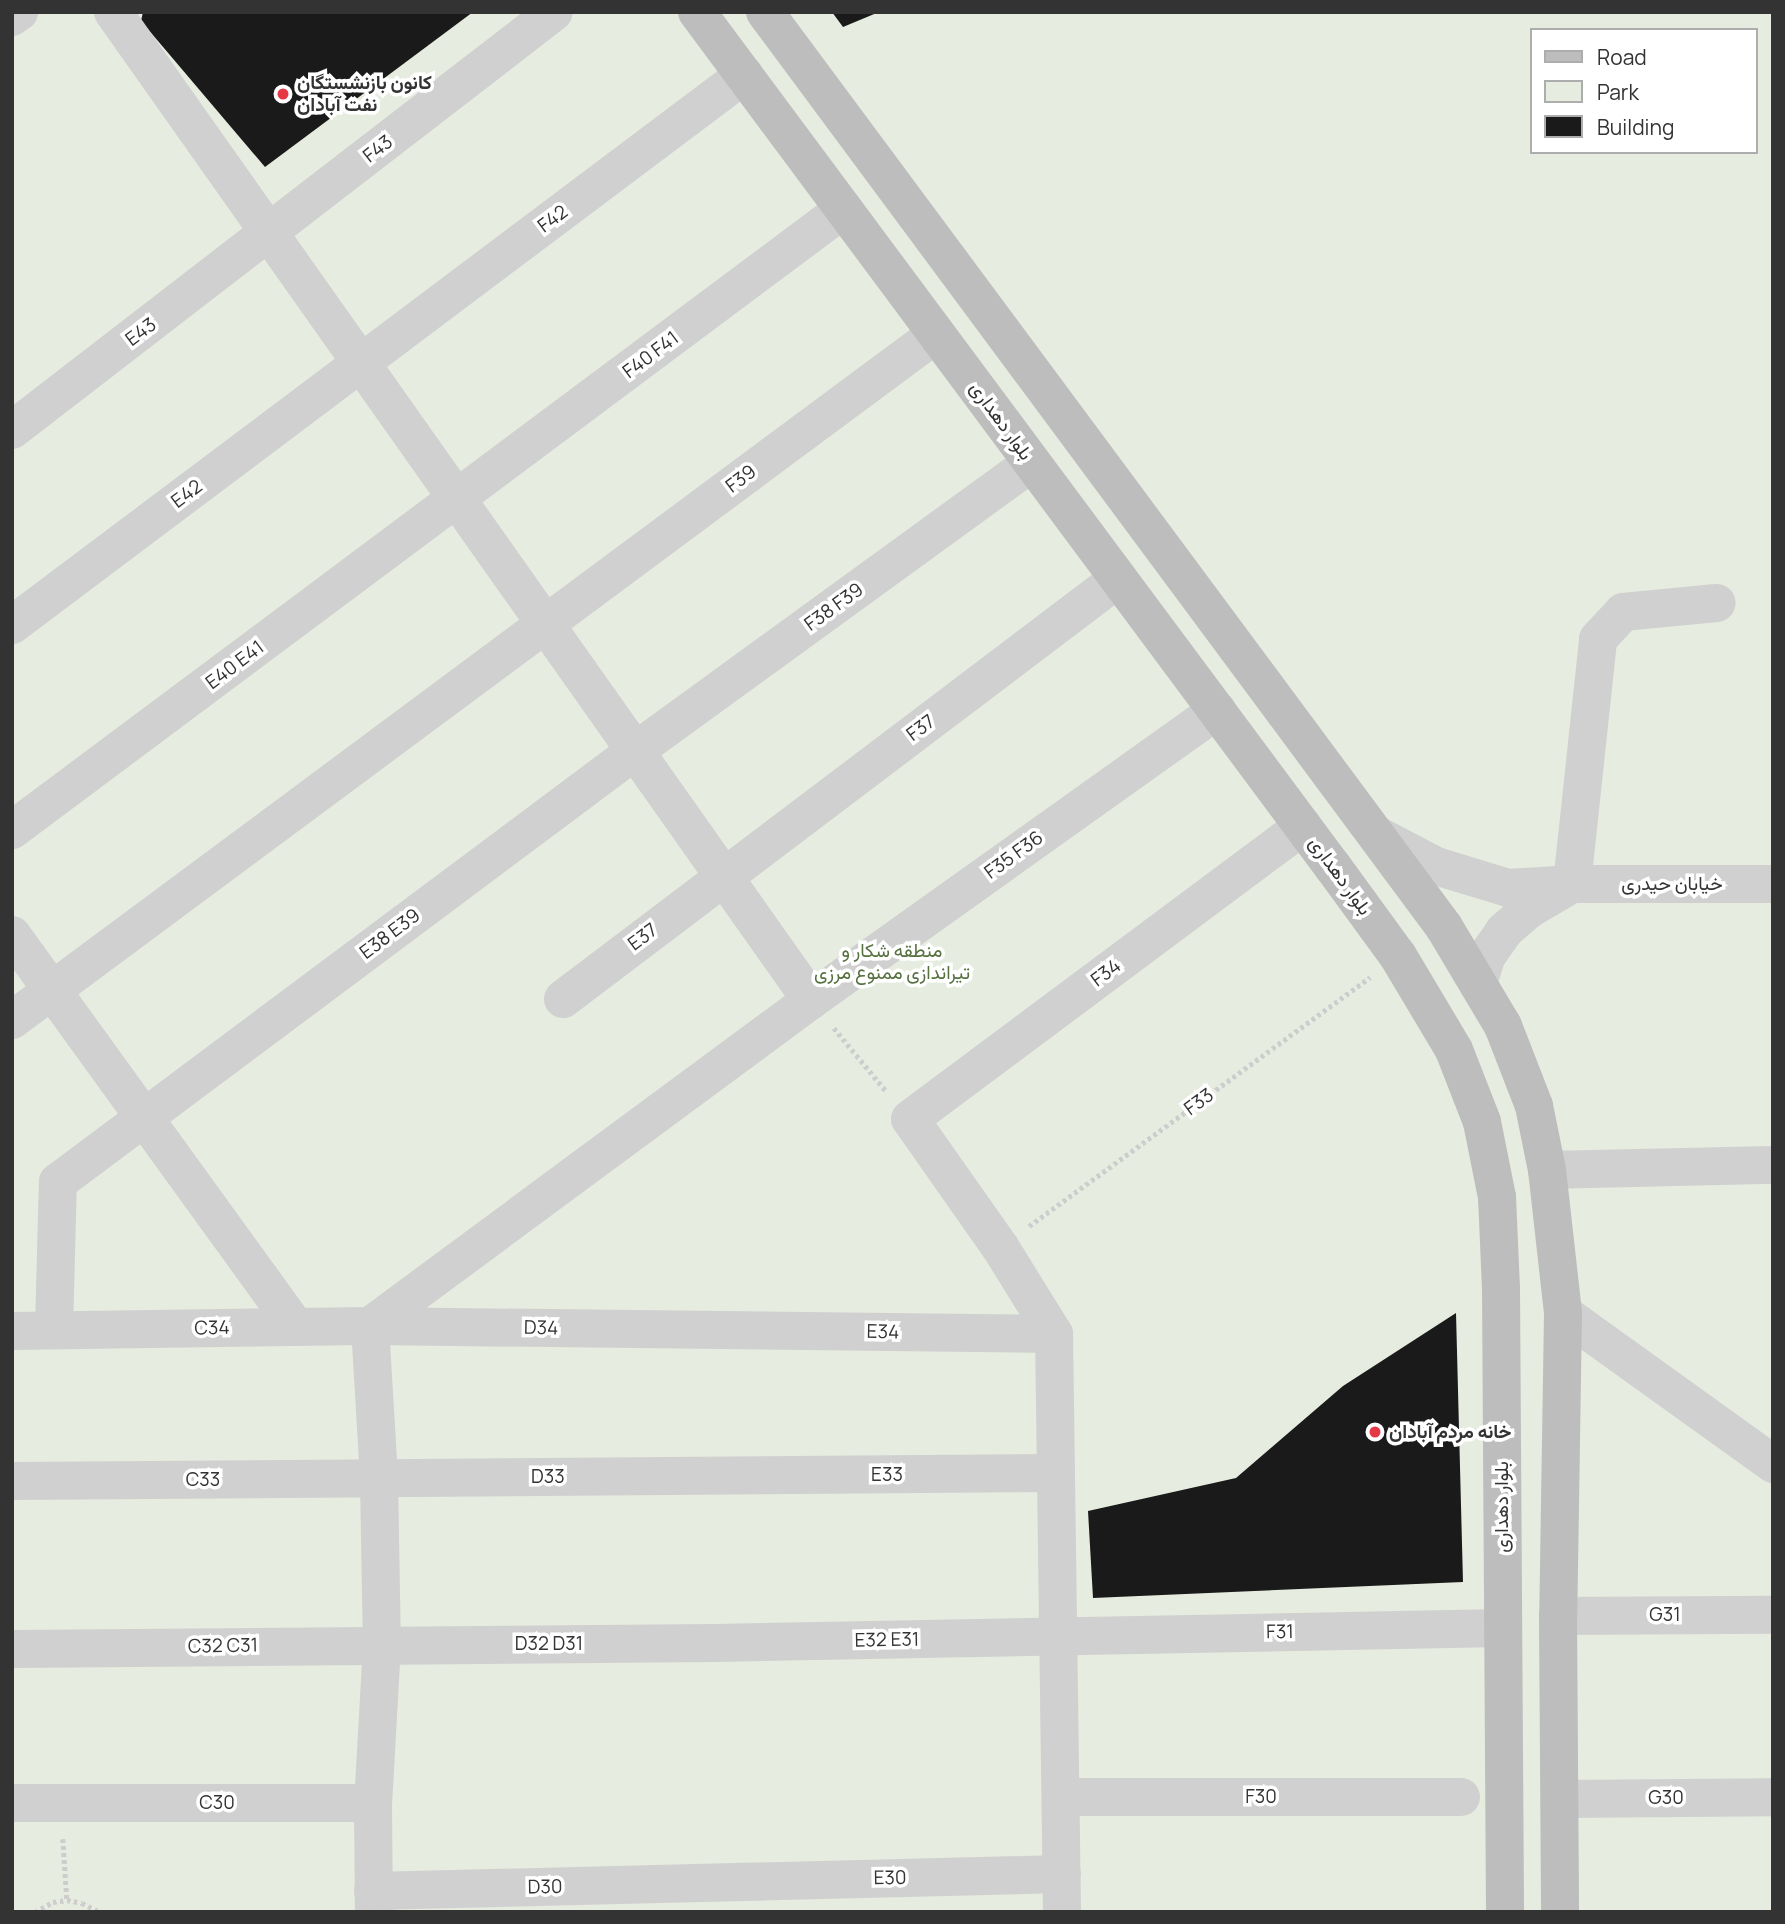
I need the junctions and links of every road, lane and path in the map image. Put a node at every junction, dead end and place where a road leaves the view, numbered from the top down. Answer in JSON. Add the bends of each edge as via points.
{"nodes":[{"id":1,"x":19,"y":12,"type":"edge"},
{"id":2,"x":113,"y":12,"type":"edge"},
{"id":3,"x":554,"y":12,"type":"edge"},
{"id":4,"x":697,"y":12,"type":"edge"},
{"id":5,"x":765,"y":12,"type":"edge"},
{"id":6,"x":12,"y":17,"type":"edge"},
{"id":7,"x":744,"y":75,"type":"junction"},
{"id":8,"x":844,"y":209,"type":"junction"},
{"id":9,"x":269,"y":233,"type":"junction"},
{"id":10,"x":936,"y":334,"type":"junction"},
{"id":11,"x":361,"y":363,"type":"junction"},
{"id":12,"x":12,"y":430,"type":"edge"},
{"id":13,"x":1032,"y":463,"type":"junction"},
{"id":14,"x":458,"y":500,"type":"junction"},
{"id":15,"x":1118,"y":579,"type":"junction"},
{"id":16,"x":1717,"y":603,"type":"dead end"},
{"id":17,"x":545,"y":624,"type":"junction"},
{"id":18,"x":12,"y":625,"type":"edge"},
{"id":19,"x":1216,"y":710,"type":"junction"},
{"id":20,"x":635,"y":751,"type":"junction"},
{"id":21,"x":1303,"y":826,"type":"junction"},
{"id":22,"x":12,"y":831,"type":"edge"},
{"id":23,"x":1377,"y":835,"type":"junction"},
{"id":24,"x":724,"y":876,"type":"junction"},
{"id":25,"x":1572,"y":884,"type":"junction"},
{"id":26,"x":1773,"y":884,"type":"edge"},
{"id":27,"x":12,"y":935,"type":"edge"},
{"id":28,"x":1398,"y":956,"type":"junction"},
{"id":29,"x":1478,"y":984,"type":"junction"},
{"id":30,"x":52,"y":990,"type":"junction"},
{"id":31,"x":563,"y":999,"type":"dead end"},
{"id":32,"x":811,"y":1000,"type":"junction"},
{"id":33,"x":12,"y":1020,"type":"edge"},
{"id":34,"x":145,"y":1117,"type":"junction"},
{"id":35,"x":910,"y":1119,"type":"junction"},
{"id":36,"x":1773,"y":1165,"type":"edge"},
{"id":37,"x":1547,"y":1170,"type":"junction"},
{"id":38,"x":1000,"y":1247,"type":"junction"},
{"id":39,"x":1563,"y":1313,"type":"junction"},
{"id":40,"x":370,"y":1326,"type":"junction"},
{"id":41,"x":296,"y":1327,"type":"junction"},
{"id":42,"x":712,"y":1329,"type":"joint"},
{"id":43,"x":54,"y":1330,"type":"junction"},
{"id":44,"x":12,"y":1331,"type":"edge"},
{"id":45,"x":1054,"y":1334,"type":"junction"},
{"id":46,"x":1773,"y":1464,"type":"edge"},
{"id":47,"x":1056,"y":1474,"type":"junction"},
{"id":48,"x":718,"y":1476,"type":"joint"},
{"id":49,"x":379,"y":1479,"type":"junction"},
{"id":50,"x":20,"y":1481,"type":"edge"},
{"id":51,"x":1773,"y":1615,"type":"edge"},
{"id":52,"x":1558,"y":1616,"type":"junction"},
{"id":53,"x":1502,"y":1628,"type":"junction"},
{"id":54,"x":1058,"y":1636,"type":"junction"},
{"id":55,"x":715,"y":1643,"type":"joint"},
{"id":56,"x":382,"y":1644,"type":"junction"},
{"id":57,"x":12,"y":1649,"type":"edge"},
{"id":58,"x":1061,"y":1797,"type":"junction"},
{"id":59,"x":1461,"y":1797,"type":"dead end"},
{"id":60,"x":1773,"y":1797,"type":"edge"},
{"id":61,"x":1560,"y":1799,"type":"junction"},
{"id":62,"x":12,"y":1803,"type":"edge"},
{"id":63,"x":60,"y":1803,"type":"junction"},
{"id":64,"x":373,"y":1803,"type":"junction"},
{"id":65,"x":1062,"y":1874,"type":"junction"},
{"id":66,"x":718,"y":1883,"type":"joint"},
{"id":67,"x":67,"y":1900,"type":"junction"},
{"id":68,"x":373,"y":1902,"type":"edge"},
{"id":69,"x":35,"y":1912,"type":"edge"},
{"id":70,"x":100,"y":1912,"type":"edge"},
{"id":71,"x":1062,"y":1912,"type":"edge"},
{"id":72,"x":1505,"y":1912,"type":"edge"},
{"id":73,"x":1560,"y":1912,"type":"edge"}],
"edges":[{"from":1,"to":6,"type":"street"},
{"from":2,"to":9,"type":"street"},
{"from":3,"to":9,"type":"street","name":"F43"},
{"from":4,"to":7,"type":"main road","name":"بلوار دهداری"},
{"from":5,"to":23,"type":"main road"},
{"from":7,"to":8,"type":"main road","name":"بلوار دهداری"},
{"from":7,"to":11,"type":"street","name":"F42"},
{"from":8,"to":10,"type":"main road","name":"بلوار دهداری"},
{"from":8,"to":14,"type":"street","name":"F40 F41"},
{"from":9,"to":11,"type":"street"},
{"from":9,"to":12,"type":"street","name":"E43"},
{"from":10,"to":13,"type":"main road","name":"بلوار دهداری"},
{"from":10,"to":17,"type":"street","name":"F39"},
{"from":11,"to":14,"type":"street"},
{"from":11,"to":18,"type":"street","name":"E42"},
{"from":13,"to":15,"type":"main road","name":"بلوار دهداری"},
{"from":13,"to":20,"type":"street","name":"F38 F39"},
{"from":14,"to":17,"type":"street"},
{"from":14,"to":22,"type":"street","name":"E40 E41"},
{"from":15,"to":19,"type":"main road","name":"بلوار دهداری"},
{"from":15,"to":24,"type":"street","name":"F37"},
{"from":16,"to":25,"type":"street","via":[[1623,612],[1598,639]]},
{"from":17,"to":20,"type":"street"},
{"from":17,"to":30,"type":"street","name":"F39"},
{"from":19,"to":21,"type":"main road","name":"بلوار دهداری"},
{"from":19,"to":32,"type":"street","name":"F35 F36"},
{"from":20,"to":24,"type":"street"},
{"from":20,"to":34,"type":"street","name":"E38 E39"},
{"from":21,"to":28,"type":"main road","name":"بلوار دهداری"},
{"from":21,"to":35,"type":"street","name":"F34"},
{"from":23,"to":25,"type":"street","name":"خیابان حیدری","via":[[1436,866],[1508,888]]},
{"from":23,"to":29,"type":"main road","via":[[1444,927]]},
{"from":24,"to":31,"type":"street","name":"E37"},
{"from":24,"to":32,"type":"street"},
{"from":25,"to":26,"type":"street","name":"خیابان حیدری"},
{"from":25,"to":29,"type":"street","via":[[1547,897],[1504,931],[1486,957]]},
{"from":27,"to":30,"type":"street"},
{"from":28,"to":38,"type":"path","name":"F33"},
{"from":28,"to":53,"type":"main road","name":"بلوار دهداری","via":[[1454,1050],[1482,1122],[1497,1197]]},
{"from":29,"to":37,"type":"main road","via":[[1503,1026],[1534,1106]]},
{"from":30,"to":33,"type":"street","name":"F39"},
{"from":30,"to":34,"type":"street"},
{"from":32,"to":35,"type":"path"},
{"from":32,"to":40,"type":"street","name":"F35 F36"},
{"from":34,"to":41,"type":"street"},
{"from":34,"to":43,"type":"street","name":"E38 E39","via":[[58,1182]]},
{"from":35,"to":38,"type":"street"},
{"from":36,"to":37,"type":"street"},
{"from":37,"to":39,"type":"main road"},
{"from":38,"to":45,"type":"street"},
{"from":39,"to":46,"type":"street"},
{"from":39,"to":52,"type":"main road"},
{"from":40,"to":41,"type":"street","name":"C34"},
{"from":40,"to":42,"type":"street","name":"D34"},
{"from":40,"to":49,"type":"street"},
{"from":41,"to":43,"type":"street","name":"C34"},
{"from":42,"to":45,"type":"street","name":"E34"},
{"from":43,"to":44,"type":"street","name":"C34"},
{"from":45,"to":47,"type":"street"},
{"from":47,"to":48,"type":"street","name":"E33"},
{"from":47,"to":54,"type":"street"},
{"from":48,"to":49,"type":"street","name":"D33"},
{"from":49,"to":50,"type":"street","name":"C33"},
{"from":49,"to":56,"type":"street"},
{"from":51,"to":52,"type":"street","name":"G31"},
{"from":52,"to":61,"type":"main road"},
{"from":53,"to":54,"type":"street","name":"F31"},
{"from":53,"to":72,"type":"main road","name":"بلوار دهداری"},
{"from":54,"to":55,"type":"street","name":"E32 E31"},
{"from":54,"to":58,"type":"street"},
{"from":55,"to":56,"type":"street","name":"D32 D31"},
{"from":56,"to":57,"type":"street","name":"C32 C31"},
{"from":56,"to":64,"type":"street"},
{"from":58,"to":59,"type":"street","name":"F30"},
{"from":58,"to":65,"type":"street"},
{"from":60,"to":61,"type":"street","name":"G30"},
{"from":61,"to":73,"type":"main road"},
{"from":62,"to":63,"type":"street","name":"C30"},
{"from":63,"to":64,"type":"street","name":"C30"},
{"from":63,"to":67,"type":"path"},
{"from":64,"to":68,"type":"street"},
{"from":65,"to":66,"type":"street","name":"E30"},
{"from":65,"to":71,"type":"street"},
{"from":66,"to":68,"type":"street","name":"D30"},
{"from":67,"to":69,"type":"path"},
{"from":67,"to":70,"type":"path"}]}
